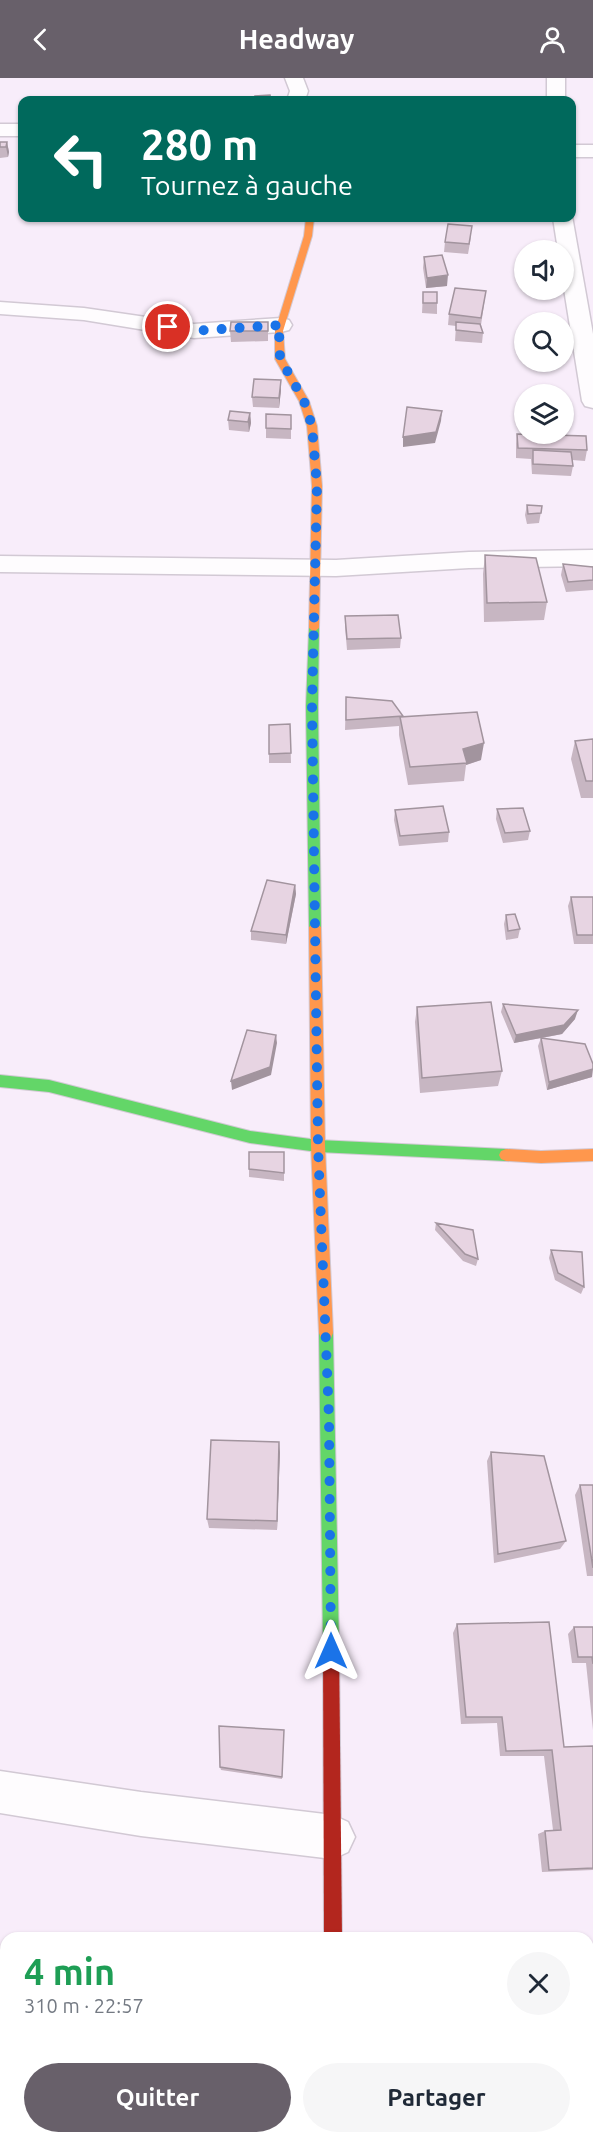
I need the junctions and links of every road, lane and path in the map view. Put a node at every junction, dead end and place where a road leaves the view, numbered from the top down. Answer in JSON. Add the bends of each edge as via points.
{"nodes":[{"id":1,"x":294,"y":78,"type":"edge"},
{"id":2,"x":556,"y":78,"type":"edge"},
{"id":3,"x":297,"y":96,"type":"edge"},
{"id":4,"x":556,"y":96,"type":"edge"},
{"id":5,"x":0,"y":130,"type":"edge"},
{"id":6,"x":18,"y":130,"type":"edge"},
{"id":7,"x":593,"y":151,"type":"edge"},
{"id":8,"x":576,"y":152,"type":"edge"},
{"id":9,"x":310,"y":222,"type":"edge"},
{"id":10,"x":564,"y":222,"type":"edge"},
{"id":11,"x":0,"y":308,"type":"edge"},
{"id":12,"x":281,"y":325,"type":"junction"},
{"id":13,"x":593,"y":401,"type":"edge"},
{"id":14,"x":593,"y":558,"type":"edge"},
{"id":15,"x":0,"y":564,"type":"edge"},
{"id":16,"x":315,"y":566,"type":"junction"},
{"id":17,"x":0,"y":1081,"type":"edge"},
{"id":18,"x":318,"y":1146,"type":"junction"},
{"id":19,"x":593,"y":1155,"type":"edge"},
{"id":20,"x":0,"y":1792,"type":"edge"},
{"id":21,"x":333,"y":1837,"type":"junction"},
{"id":22,"x":333,"y":1932,"type":"edge"}],
"edges":[{"from":1,"to":3,"type":"street"},
{"from":2,"to":4,"type":"street"},
{"from":5,"to":6,"type":"street"},
{"from":7,"to":8,"type":"street"},
{"from":9,"to":12,"type":"street"},
{"from":10,"to":13,"type":"street"},
{"from":11,"to":12,"type":"street","via":[[84,314],[194,331]]},
{"from":12,"to":16,"type":"street","via":[[280,358],[304,401],[312,426],[317,486]]},
{"from":14,"to":16,"type":"street"},
{"from":15,"to":16,"type":"street"},
{"from":16,"to":18,"type":"street","via":[[312,706]]},
{"from":17,"to":18,"type":"street","via":[[48,1086],[250,1137]]},
{"from":18,"to":19,"type":"street","via":[[542,1157]]},
{"from":18,"to":21,"type":"street","via":[[329,1419]]},
{"from":20,"to":21,"type":"street"},
{"from":21,"to":22,"type":"street"}]}
